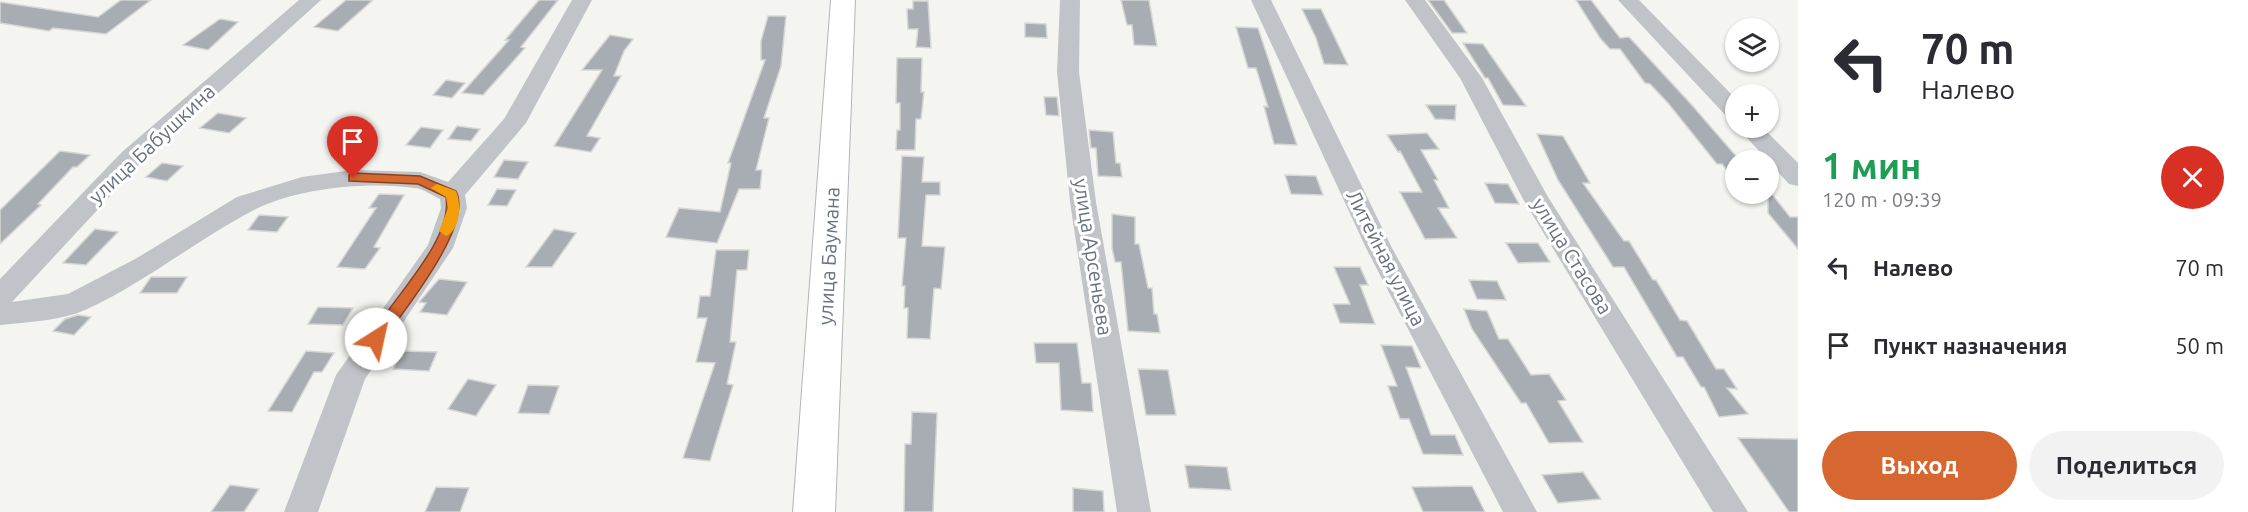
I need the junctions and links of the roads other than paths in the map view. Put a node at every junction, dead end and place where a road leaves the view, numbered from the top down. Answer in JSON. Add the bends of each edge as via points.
{"nodes":[{"id":1,"x":311,"y":0,"type":"edge"},
{"id":2,"x":582,"y":0,"type":"edge"},
{"id":3,"x":843,"y":0,"type":"edge"},
{"id":4,"x":1070,"y":0,"type":"edge"},
{"id":5,"x":1261,"y":0,"type":"edge"},
{"id":6,"x":1415,"y":0,"type":"edge"},
{"id":7,"x":1628,"y":0,"type":"edge"},
{"id":8,"x":1725,"y":101,"type":"edge"},
{"id":9,"x":1760,"y":138,"type":"edge"},
{"id":10,"x":1798,"y":178,"type":"edge"},
{"id":11,"x":452,"y":195,"type":"junction"},
{"id":12,"x":0,"y":297,"type":"edge"},
{"id":13,"x":0,"y":314,"type":"edge"},
{"id":14,"x":301,"y":512,"type":"edge"},
{"id":15,"x":814,"y":512,"type":"edge"},
{"id":16,"x":1134,"y":512,"type":"edge"},
{"id":17,"x":1520,"y":512,"type":"edge"},
{"id":18,"x":1731,"y":512,"type":"edge"}],
"edges":[{"from":1,"to":12,"type":"street","name":"улица Бабушкина","via":[[131,159]]},
{"from":2,"to":11,"type":"street","via":[[514,123]]},
{"from":3,"to":15,"type":"main road","name":"улица Баумана"},
{"from":4,"to":16,"type":"street","name":"улица Арсеньева","via":[[1068,72],[1083,202]]},
{"from":5,"to":17,"type":"street","name":"Литейная улица","via":[[1379,248]]},
{"from":6,"to":18,"type":"street","name":"улица Стасова","via":[[1470,78],[1536,199]]},
{"from":7,"to":8,"type":"street"},
{"from":9,"to":10,"type":"street"},
{"from":11,"to":13,"type":"street","via":[[420,180],[353,178],[302,185],[246,203],[147,265],[74,303]]},
{"from":11,"to":14,"type":"street","via":[[454,208],[440,248],[351,375]]}]}
